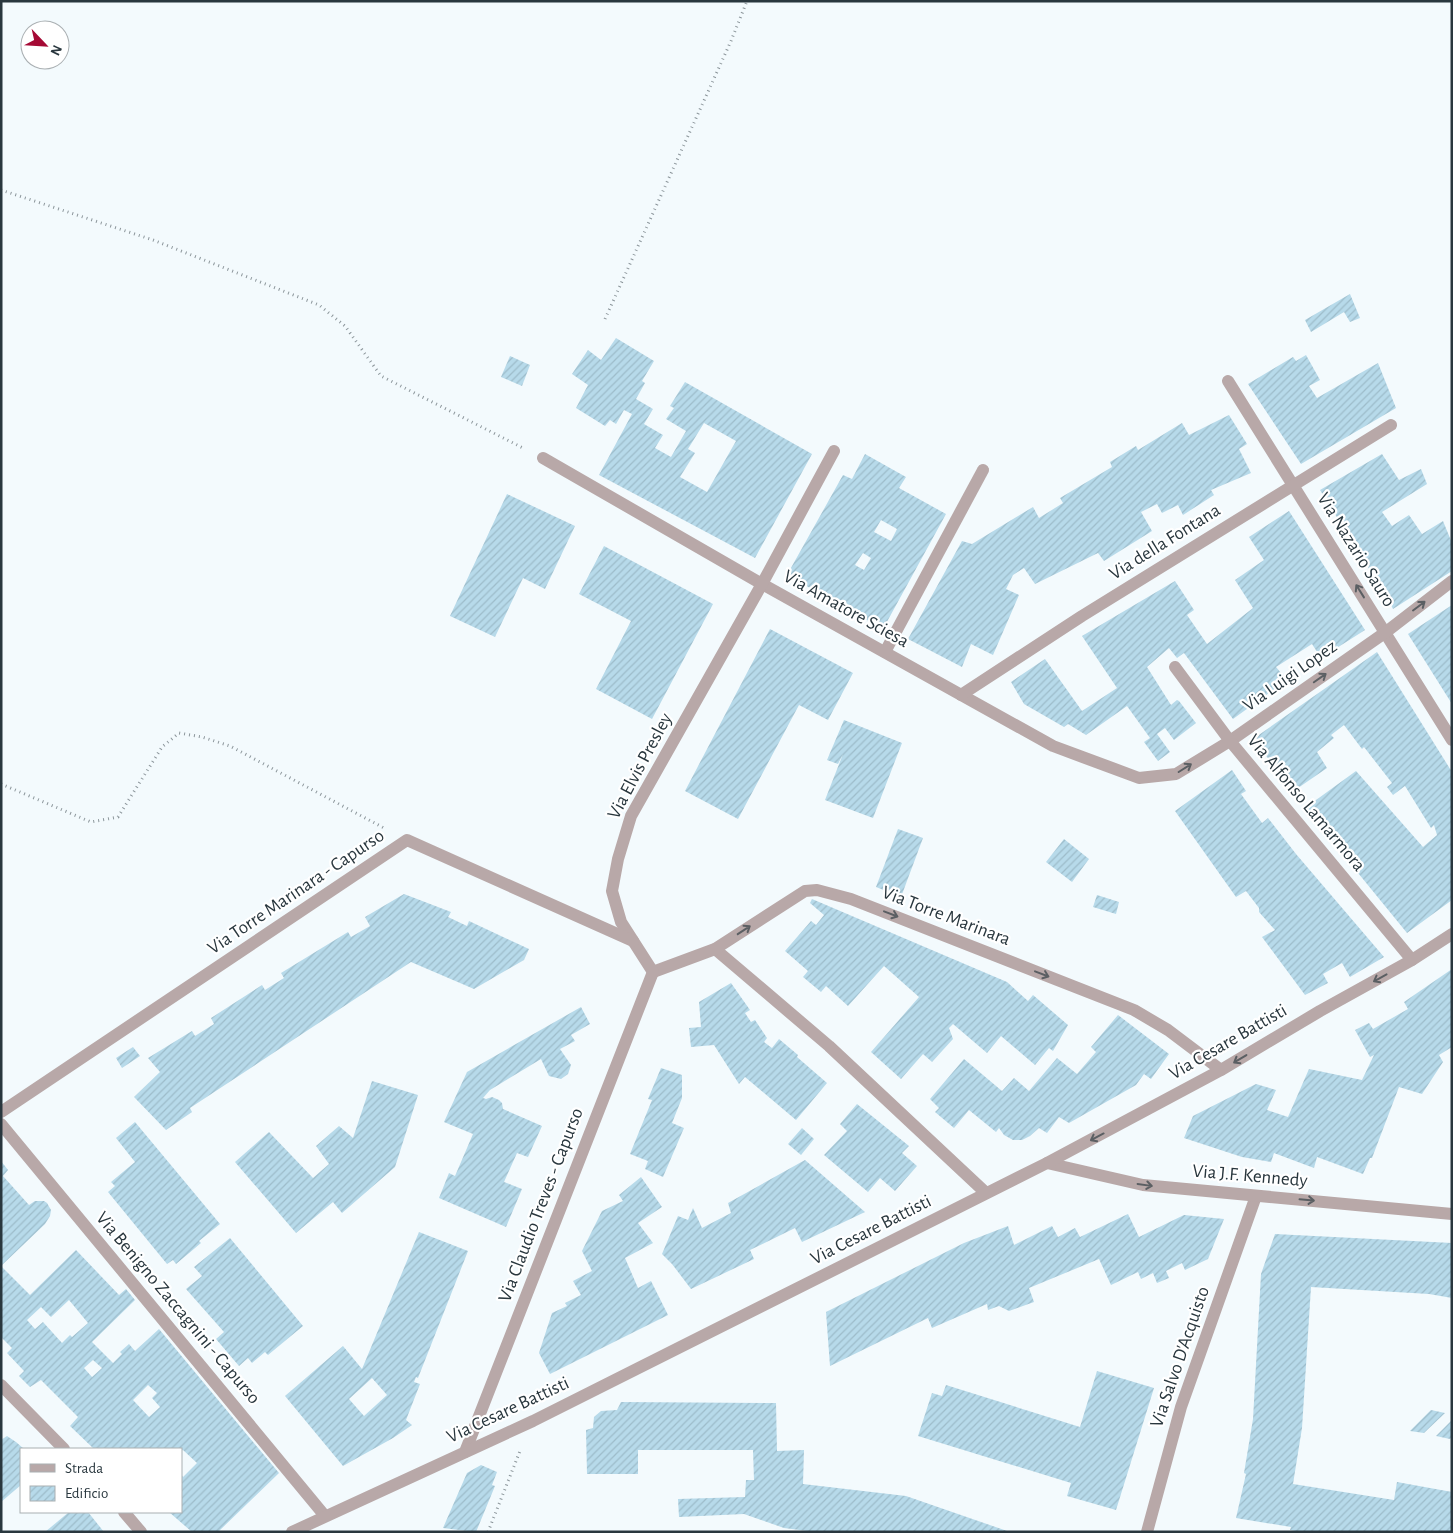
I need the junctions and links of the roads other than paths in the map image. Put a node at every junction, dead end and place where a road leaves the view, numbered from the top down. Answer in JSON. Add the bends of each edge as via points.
{"nodes":[{"id":1,"x":1228,"y":381,"type":"dead end"},
{"id":2,"x":1391,"y":425,"type":"dead end"},
{"id":3,"x":834,"y":451,"type":"dead end"},
{"id":4,"x":543,"y":458,"type":"road end"},
{"id":5,"x":983,"y":470,"type":"dead end"},
{"id":6,"x":1292,"y":485,"type":"junction"},
{"id":7,"x":1452,"y":581,"type":"edge"},
{"id":8,"x":762,"y":584,"type":"junction"},
{"id":9,"x":1386,"y":632,"type":"junction"},
{"id":10,"x":886,"y":652,"type":"junction"},
{"id":11,"x":1175,"y":667,"type":"dead end"},
{"id":12,"x":961,"y":695,"type":"junction"},
{"id":13,"x":1452,"y":740,"type":"edge"},
{"id":14,"x":1230,"y":741,"type":"junction"},
{"id":15,"x":1139,"y":778,"type":"joint"},
{"id":16,"x":1452,"y":934,"type":"edge"},
{"id":17,"x":633,"y":941,"type":"junction"},
{"id":18,"x":715,"y":949,"type":"junction"},
{"id":19,"x":1412,"y":960,"type":"junction"},
{"id":20,"x":653,"y":972,"type":"junction"},
{"id":21,"x":1221,"y":1070,"type":"junction"},
{"id":22,"x":1,"y":1112,"type":"edge"},
{"id":23,"x":1,"y":1124,"type":"edge"},
{"id":24,"x":1047,"y":1163,"type":"junction"},
{"id":25,"x":986,"y":1193,"type":"junction"},
{"id":26,"x":1256,"y":1196,"type":"junction"},
{"id":27,"x":1452,"y":1214,"type":"edge"},
{"id":28,"x":1,"y":1385,"type":"edge"},
{"id":29,"x":63,"y":1448,"type":"edge"},
{"id":30,"x":465,"y":1452,"type":"junction"},
{"id":31,"x":125,"y":1513,"type":"edge"},
{"id":32,"x":325,"y":1516,"type":"junction"},
{"id":33,"x":141,"y":1532,"type":"edge"},
{"id":34,"x":292,"y":1532,"type":"edge"},
{"id":35,"x":1147,"y":1532,"type":"edge"}],
"edges":[{"from":1,"to":6,"type":"street","name":"Via Nazario Sauro"},
{"from":2,"to":6,"type":"street","name":"Via della Fontana"},
{"from":3,"to":8,"type":"street","name":"Via Elvis Presley"},
{"from":4,"to":8,"type":"street","name":"Via Amatore Sciesa"},
{"from":5,"to":10,"type":"street"},
{"from":9,"to":6,"type":"street","name":"Via Nazario Sauro","one_way":true},
{"from":6,"to":12,"type":"street","name":"Via della Fontana"},
{"from":9,"to":7,"type":"street","name":"Via Luigi Lopez","one_way":true},
{"from":8,"to":10,"type":"street","name":"Via Amatore Sciesa"},
{"from":8,"to":17,"type":"street","name":"Via Elvis Presley","via":[[632,816],[612,891],[621,922]]},
{"from":9,"to":13,"type":"street","name":"Via Nazario Sauro"},
{"from":14,"to":9,"type":"street","name":"Via Luigi Lopez","one_way":true},
{"from":10,"to":12,"type":"street","name":"Via Amatore Sciesa"},
{"from":11,"to":14,"type":"street","name":"Via Alfonso Lamarmora"},
{"from":12,"to":15,"type":"street","name":"Via Amatore Sciesa","via":[[1053,746]]},
{"from":15,"to":14,"type":"street","name":"Via Luigi Lopez","one_way":true,"via":[[1176,774]]},
{"from":14,"to":19,"type":"street","name":"Via Alfonso Lamarmora"},
{"from":16,"to":19,"type":"street","name":"Via Cesare Battisti"},
{"from":17,"to":20,"type":"street","name":"Via Elvis Presley"},
{"from":17,"to":22,"type":"street","name":"Via Torre Marinara - Capurso","via":[[407,840]]},
{"from":18,"to":20,"type":"street","name":"Via Torre Marinara"},
{"from":18,"to":21,"type":"street","name":"Via Torre Marinara","one_way":true,"via":[[805,891],[817,890],[851,898],[1134,1010],[1168,1030]]},
{"from":18,"to":25,"type":"street","via":[[830,1046]]},
{"from":19,"to":21,"type":"street","name":"Via Cesare Battisti","one_way":true,"via":[[1320,1010]]},
{"from":20,"to":30,"type":"street","name":"Via Claudio Treves - Capurso"},
{"from":21,"to":24,"type":"street","name":"Via Cesare Battisti","one_way":true},
{"from":23,"to":32,"type":"street","name":"Via Benigno Zaccagnini - Capurso"},
{"from":24,"to":25,"type":"street","name":"Via Cesare Battisti"},
{"from":24,"to":26,"type":"street","name":"Via J.F. Kennedy","one_way":true,"via":[[1143,1185]]},
{"from":25,"to":30,"type":"street","name":"Via Cesare Battisti"},
{"from":26,"to":27,"type":"street","name":"Via J.F. Kennedy","one_way":true},
{"from":26,"to":35,"type":"street","name":"Via Salvo D'Acquisto","via":[[1181,1407]]},
{"from":28,"to":29,"type":"street"},
{"from":30,"to":32,"type":"street","name":"Via Cesare Battisti"},
{"from":31,"to":33,"type":"street"},
{"from":32,"to":34,"type":"street","name":"Via Cesare Battisti"}]}
